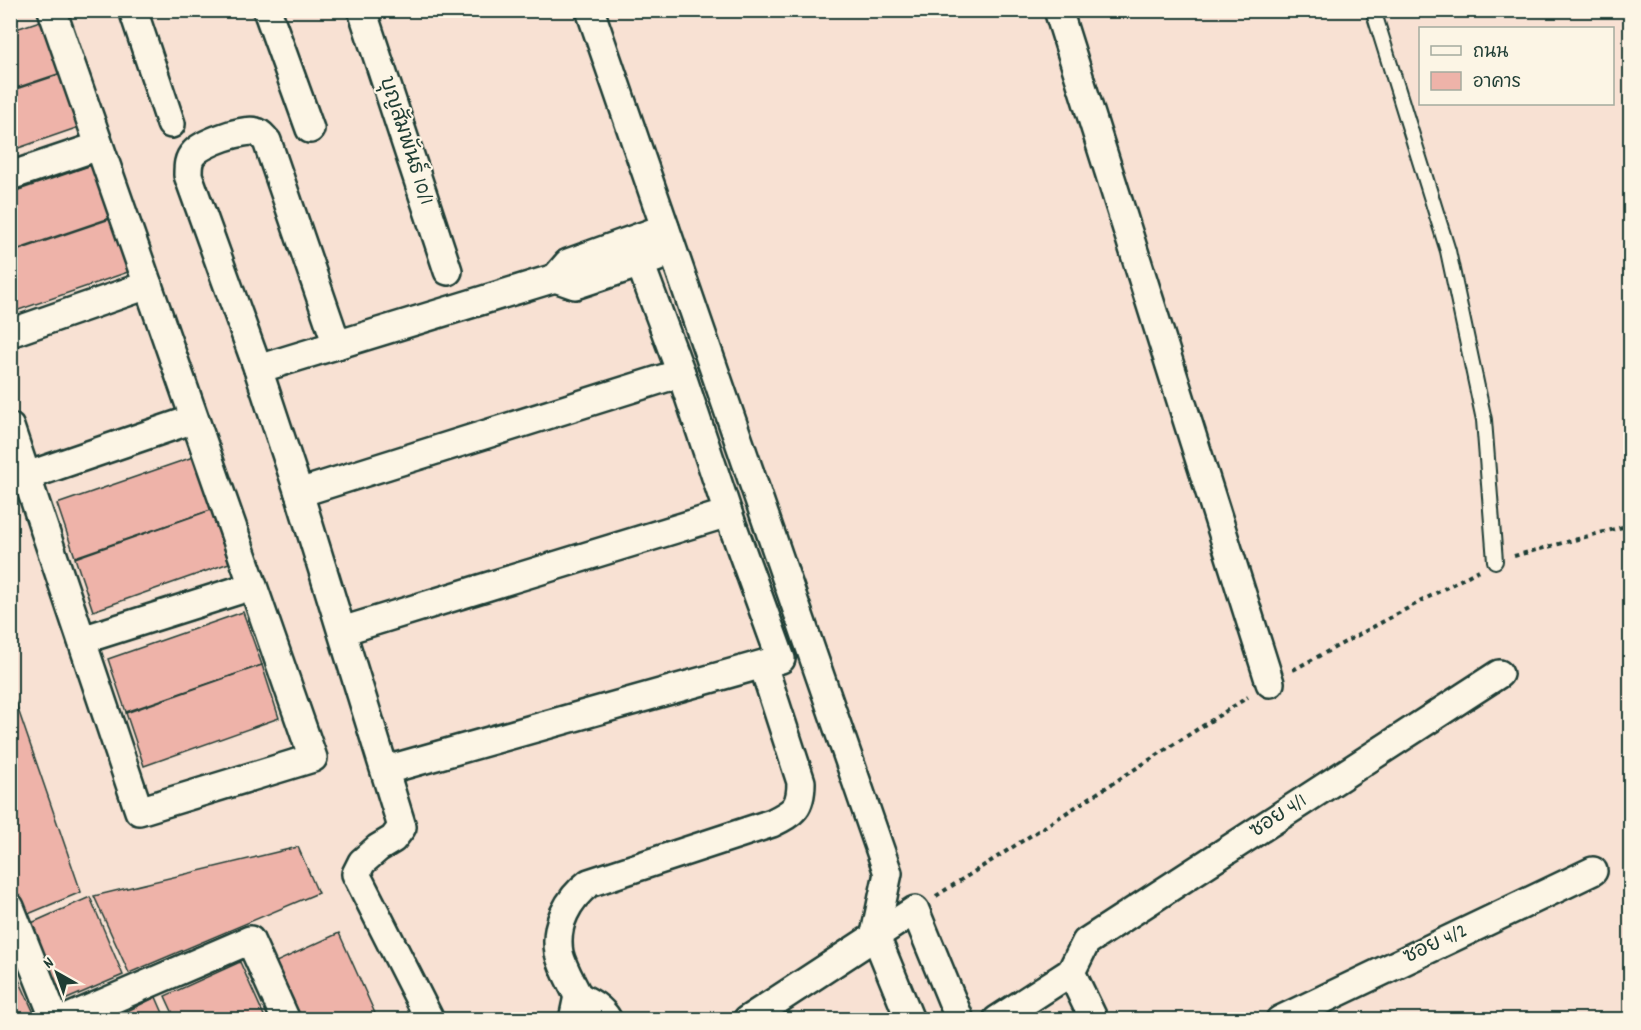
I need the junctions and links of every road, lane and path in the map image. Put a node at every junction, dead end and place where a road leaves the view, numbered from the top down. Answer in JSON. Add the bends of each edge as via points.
{"nodes":[{"id":1,"x":52,"y":10,"type":"edge"},
{"id":2,"x":134,"y":10,"type":"edge"},
{"id":3,"x":267,"y":10,"type":"edge"},
{"id":4,"x":362,"y":10,"type":"edge"},
{"id":5,"x":590,"y":10,"type":"edge"},
{"id":6,"x":1058,"y":10,"type":"edge"},
{"id":7,"x":1373,"y":10,"type":"edge"},
{"id":8,"x":171,"y":124,"type":"dead end"},
{"id":9,"x":310,"y":129,"type":"dead end"},
{"id":10,"x":99,"y":146,"type":"junction"},
{"id":11,"x":10,"y":176,"type":"edge"},
{"id":12,"x":669,"y":240,"type":"junction"},
{"id":13,"x":640,"y":263,"type":"junction"},
{"id":14,"x":448,"y":271,"type":"dead end"},
{"id":15,"x":555,"y":278,"type":"junction"},
{"id":16,"x":148,"y":285,"type":"junction"},
{"id":17,"x":10,"y":333,"type":"edge"},
{"id":18,"x":337,"y":345,"type":"junction"},
{"id":19,"x":258,"y":369,"type":"junction"},
{"id":20,"x":681,"y":373,"type":"junction"},
{"id":21,"x":194,"y":419,"type":"junction"},
{"id":22,"x":10,"y":427,"type":"edge"},
{"id":23,"x":27,"y":476,"type":"junction"},
{"id":24,"x":299,"y":493,"type":"junction"},
{"id":25,"x":728,"y":513,"type":"junction"},
{"id":26,"x":1495,"y":561,"type":"dead end"},
{"id":27,"x":252,"y":586,"type":"junction"},
{"id":28,"x":342,"y":631,"type":"junction"},
{"id":29,"x":82,"y":640,"type":"junction"},
{"id":30,"x":763,"y":665,"type":"junction"},
{"id":31,"x":1499,"y":674,"type":"dead end"},
{"id":32,"x":1270,"y":683,"type":"dead end"},
{"id":33,"x":386,"y":770,"type":"junction"},
{"id":34,"x":1593,"y":872,"type":"dead end"},
{"id":35,"x":10,"y":907,"type":"edge"},
{"id":36,"x":875,"y":934,"type":"junction"},
{"id":37,"x":1071,"y":972,"type":"junction"},
{"id":38,"x":575,"y":1008,"type":"edge"},
{"id":39,"x":55,"y":1020,"type":"edge"},
{"id":40,"x":64,"y":1020,"type":"edge"},
{"id":41,"x":286,"y":1020,"type":"edge"},
{"id":42,"x":430,"y":1020,"type":"edge"},
{"id":43,"x":608,"y":1020,"type":"edge"},
{"id":44,"x":747,"y":1020,"type":"edge"},
{"id":45,"x":910,"y":1020,"type":"edge"},
{"id":46,"x":960,"y":1020,"type":"edge"},
{"id":47,"x":997,"y":1020,"type":"edge"},
{"id":48,"x":1094,"y":1020,"type":"edge"},
{"id":49,"x":1280,"y":1020,"type":"edge"}],
"edges":[{"from":1,"to":10,"type":"street"},
{"from":2,"to":8,"type":"street"},
{"from":3,"to":9,"type":"street"},
{"from":4,"to":14,"type":"street","name":"บุญสัมพันธ์ 10/1"},
{"from":5,"to":12,"type":"street"},
{"from":6,"to":32,"type":"street"},
{"from":7,"to":26,"type":"lane","via":[[1448,251],[1484,420]]},
{"from":10,"to":11,"type":"street"},
{"from":10,"to":16,"type":"street"},
{"from":12,"to":13,"type":"street"},
{"from":12,"to":15,"type":"street","via":[[568,263]]},
{"from":12,"to":36,"type":"street","via":[[888,873]]},
{"from":13,"to":15,"type":"street","via":[[575,285]]},
{"from":13,"to":20,"type":"street"},
{"from":15,"to":18,"type":"street"},
{"from":16,"to":17,"type":"street"},
{"from":16,"to":21,"type":"street"},
{"from":18,"to":19,"type":"street"},
{"from":18,"to":19,"type":"street","via":[[267,141],[260,133],[248,130],[199,148],[192,154],[188,175]]},
{"from":19,"to":24,"type":"street"},
{"from":20,"to":24,"type":"street"},
{"from":20,"to":25,"type":"street"},
{"from":21,"to":23,"type":"street"},
{"from":21,"to":27,"type":"street"},
{"from":22,"to":23,"type":"street"},
{"from":23,"to":29,"type":"street"},
{"from":24,"to":28,"type":"street"},
{"from":25,"to":28,"type":"street"},
{"from":25,"to":30,"type":"street","via":[[782,659]]},
{"from":27,"to":29,"type":"street"},
{"from":27,"to":29,"type":"street","via":[[312,758],[140,811]]},
{"from":28,"to":33,"type":"street"},
{"from":30,"to":33,"type":"street"},
{"from":30,"to":38,"type":"street","via":[[801,782],[801,799],[794,811],[772,823],[589,883],[572,897],[558,941]]},
{"from":31,"to":37,"type":"street","name":"ซอย 4/1","via":[[1086,942]]},
{"from":33,"to":42,"type":"street","via":[[402,827],[393,839],[362,862],[356,874]]},
{"from":34,"to":49,"type":"street","name":"ซอย 4/2"},
{"from":35,"to":39,"type":"street"},
{"from":36,"to":44,"type":"street"},
{"from":36,"to":45,"type":"street"},
{"from":36,"to":46,"type":"street","via":[[915,910]]},
{"from":37,"to":47,"type":"street"},
{"from":37,"to":48,"type":"street"},
{"from":38,"to":43,"type":"street","via":[[591,1002]]},
{"from":40,"to":41,"type":"street","via":[[250,940]]}]}
